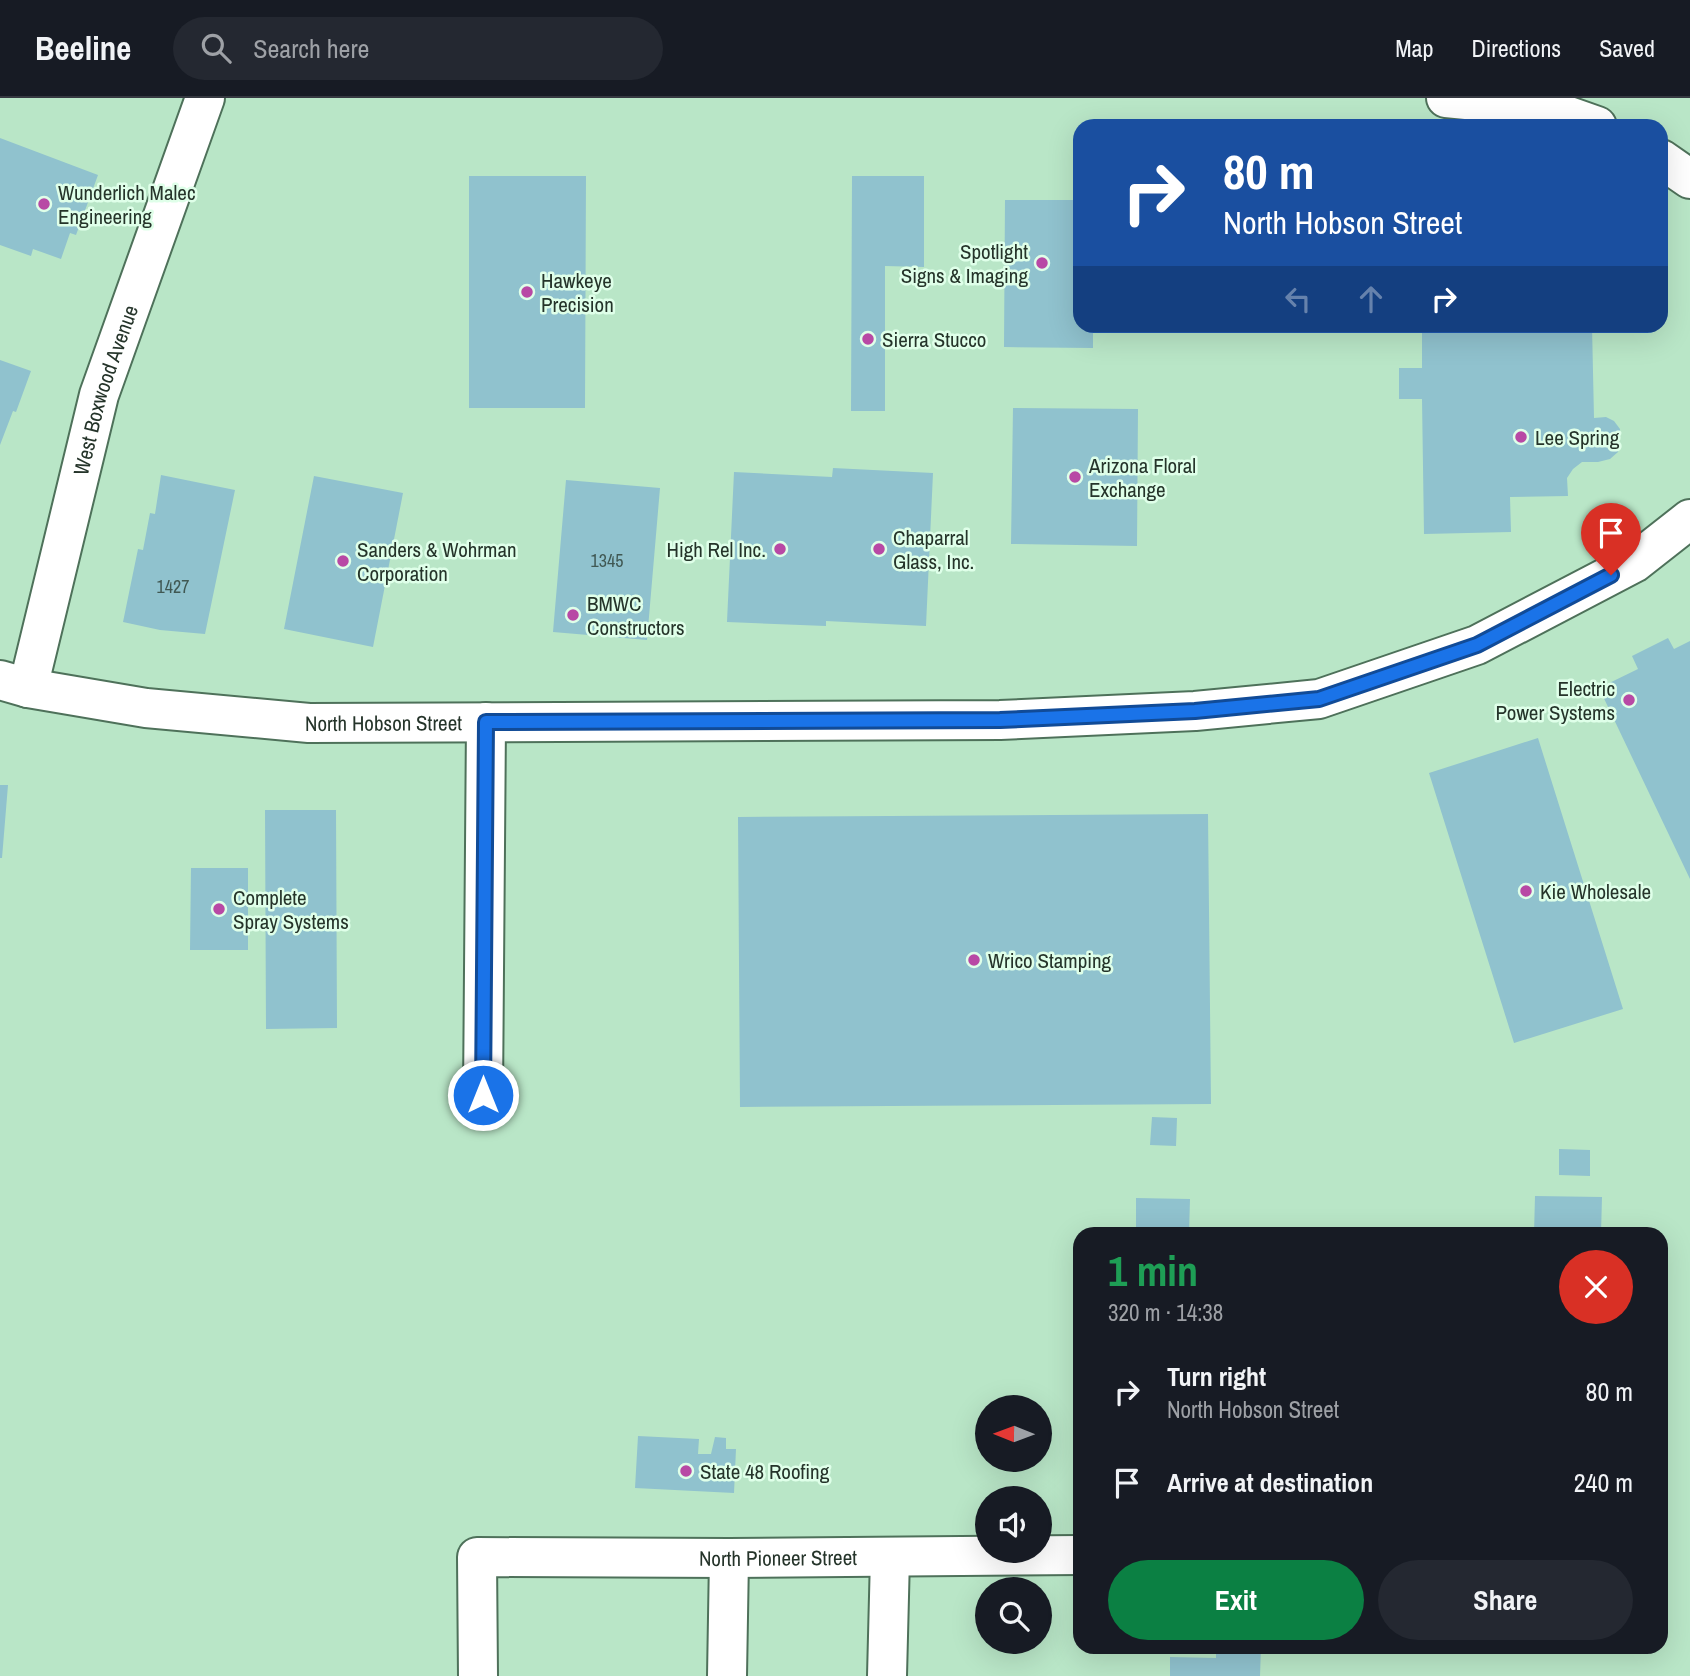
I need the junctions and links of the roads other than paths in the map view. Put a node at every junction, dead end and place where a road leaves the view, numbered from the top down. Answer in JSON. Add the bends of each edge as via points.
{"nodes":[{"id":1,"x":205,"y":98,"type":"edge"},
{"id":2,"x":1446,"y":98,"type":"edge"},
{"id":3,"x":1577,"y":119,"type":"edge"},
{"id":4,"x":1668,"y":164,"type":"edge"},
{"id":5,"x":1690,"y":179,"type":"edge"},
{"id":6,"x":1690,"y":519,"type":"edge"},
{"id":7,"x":14,"y":684,"type":"edge"},
{"id":8,"x":486,"y":722,"type":"junction"},
{"id":9,"x":483,"y":1095,"type":"dead end"},
{"id":10,"x":1073,"y":1555,"type":"edge"},
{"id":11,"x":890,"y":1557,"type":"junction"},
{"id":12,"x":729,"y":1558,"type":"junction"},
{"id":13,"x":478,"y":1676,"type":"edge"},
{"id":14,"x":727,"y":1676,"type":"edge"},
{"id":15,"x":887,"y":1676,"type":"edge"}],
"edges":[{"from":1,"to":7,"type":"street","name":"West Boxwood Avenue","via":[[99,396]]},
{"from":2,"to":3,"type":"street","via":[[1546,108]]},
{"from":4,"to":5,"type":"street"},
{"from":6,"to":8,"type":"street","name":"North Hobson Street","via":[[1634,563],[1477,645],[1319,699],[1195,711],[1000,720]]},
{"from":7,"to":8,"type":"street","name":"North Hobson Street","via":[[146,708],[309,723]]},
{"from":8,"to":9,"type":"street"},
{"from":10,"to":11,"type":"street","name":"North Pioneer Street"},
{"from":11,"to":12,"type":"street","name":"North Pioneer Street"},
{"from":11,"to":15,"type":"street"},
{"from":12,"to":13,"type":"street","name":"North Pioneer Street","via":[[477,1557]]},
{"from":12,"to":14,"type":"street"}]}
